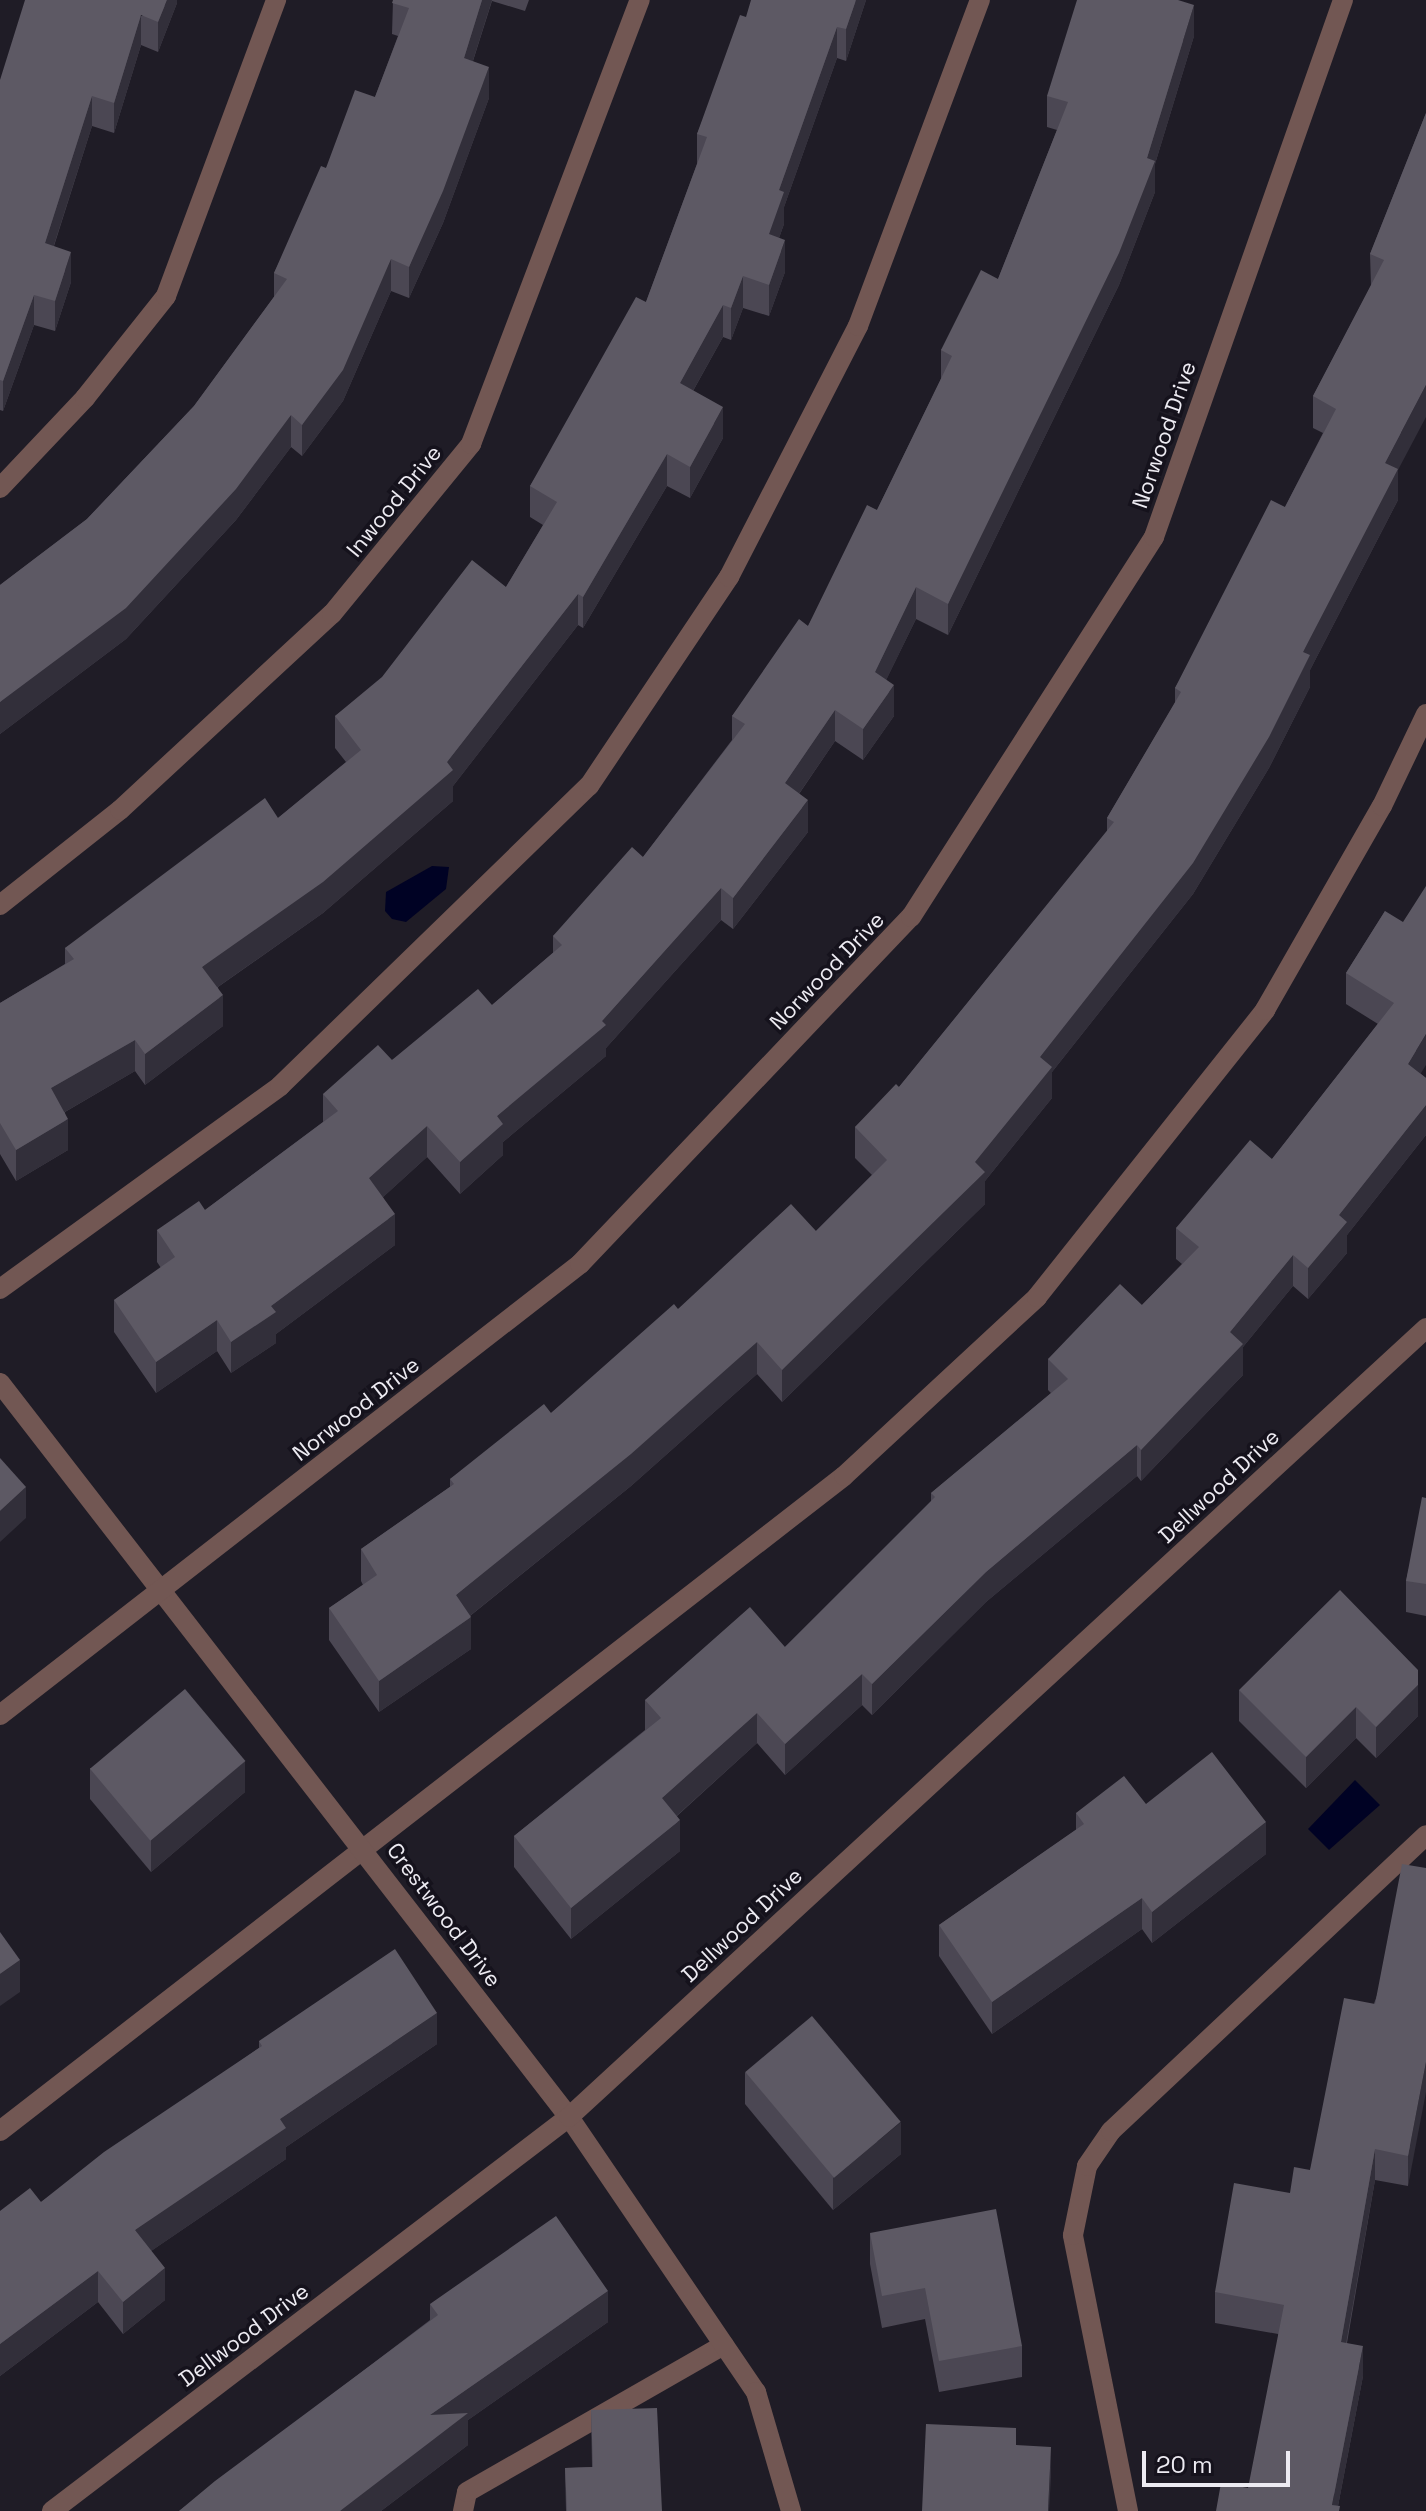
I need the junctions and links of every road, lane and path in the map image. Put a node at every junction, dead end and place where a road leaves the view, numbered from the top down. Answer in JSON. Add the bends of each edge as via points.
{"nodes":[{"id":1,"x":276,"y":0,"type":"edge"},
{"id":2,"x":640,"y":0,"type":"edge"},
{"id":3,"x":980,"y":0,"type":"edge"},
{"id":4,"x":1343,"y":0,"type":"edge"},
{"id":5,"x":0,"y":488,"type":"edge"},
{"id":6,"x":1426,"y":714,"type":"edge"},
{"id":7,"x":0,"y":905,"type":"edge"},
{"id":8,"x":0,"y":1289,"type":"edge"},
{"id":9,"x":1426,"y":1328,"type":"edge"},
{"id":10,"x":0,"y":1383,"type":"edge"},
{"id":11,"x":163,"y":1590,"type":"junction"},
{"id":12,"x":0,"y":1715,"type":"edge"},
{"id":13,"x":1426,"y":1835,"type":"edge"},
{"id":14,"x":363,"y":1849,"type":"junction"},
{"id":15,"x":569,"y":2117,"type":"junction"},
{"id":16,"x":0,"y":2131,"type":"edge"},
{"id":17,"x":724,"y":2345,"type":"junction"},
{"id":18,"x":52,"y":2511,"type":"edge"},
{"id":19,"x":463,"y":2511,"type":"edge"},
{"id":20,"x":791,"y":2511,"type":"edge"},
{"id":21,"x":1128,"y":2511,"type":"edge"}],
"edges":[{"from":1,"to":5,"type":"street","via":[[166,296],[85,398]]},
{"from":2,"to":7,"type":"street","name":"Inwood Drive","via":[[471,444],[332,614],[120,810]]},
{"from":3,"to":8,"type":"street","via":[[858,326],[729,577],[589,786],[280,1086]]},
{"from":4,"to":11,"type":"street","name":"Norwood Drive","via":[[1154,537],[911,917],[580,1264]]},
{"from":6,"to":14,"type":"street","via":[[1382,806],[1265,1010],[1037,1297],[844,1476]]},
{"from":9,"to":15,"type":"street","name":"Dellwood Drive"},
{"from":10,"to":11,"type":"street","name":"Crestwood Drive"},
{"from":11,"to":12,"type":"street","name":"Norwood Drive"},
{"from":11,"to":14,"type":"street","name":"Crestwood Drive"},
{"from":13,"to":21,"type":"street","via":[[1111,2131],[1087,2166],[1073,2235]]},
{"from":14,"to":15,"type":"street","name":"Crestwood Drive"},
{"from":14,"to":16,"type":"street"},
{"from":15,"to":17,"type":"street","name":"Crestwood Drive"},
{"from":15,"to":18,"type":"street","name":"Dellwood Drive"},
{"from":17,"to":19,"type":"street","via":[[467,2492]]},
{"from":17,"to":20,"type":"street","name":"Crestwood Drive","via":[[756,2392]]}]}
